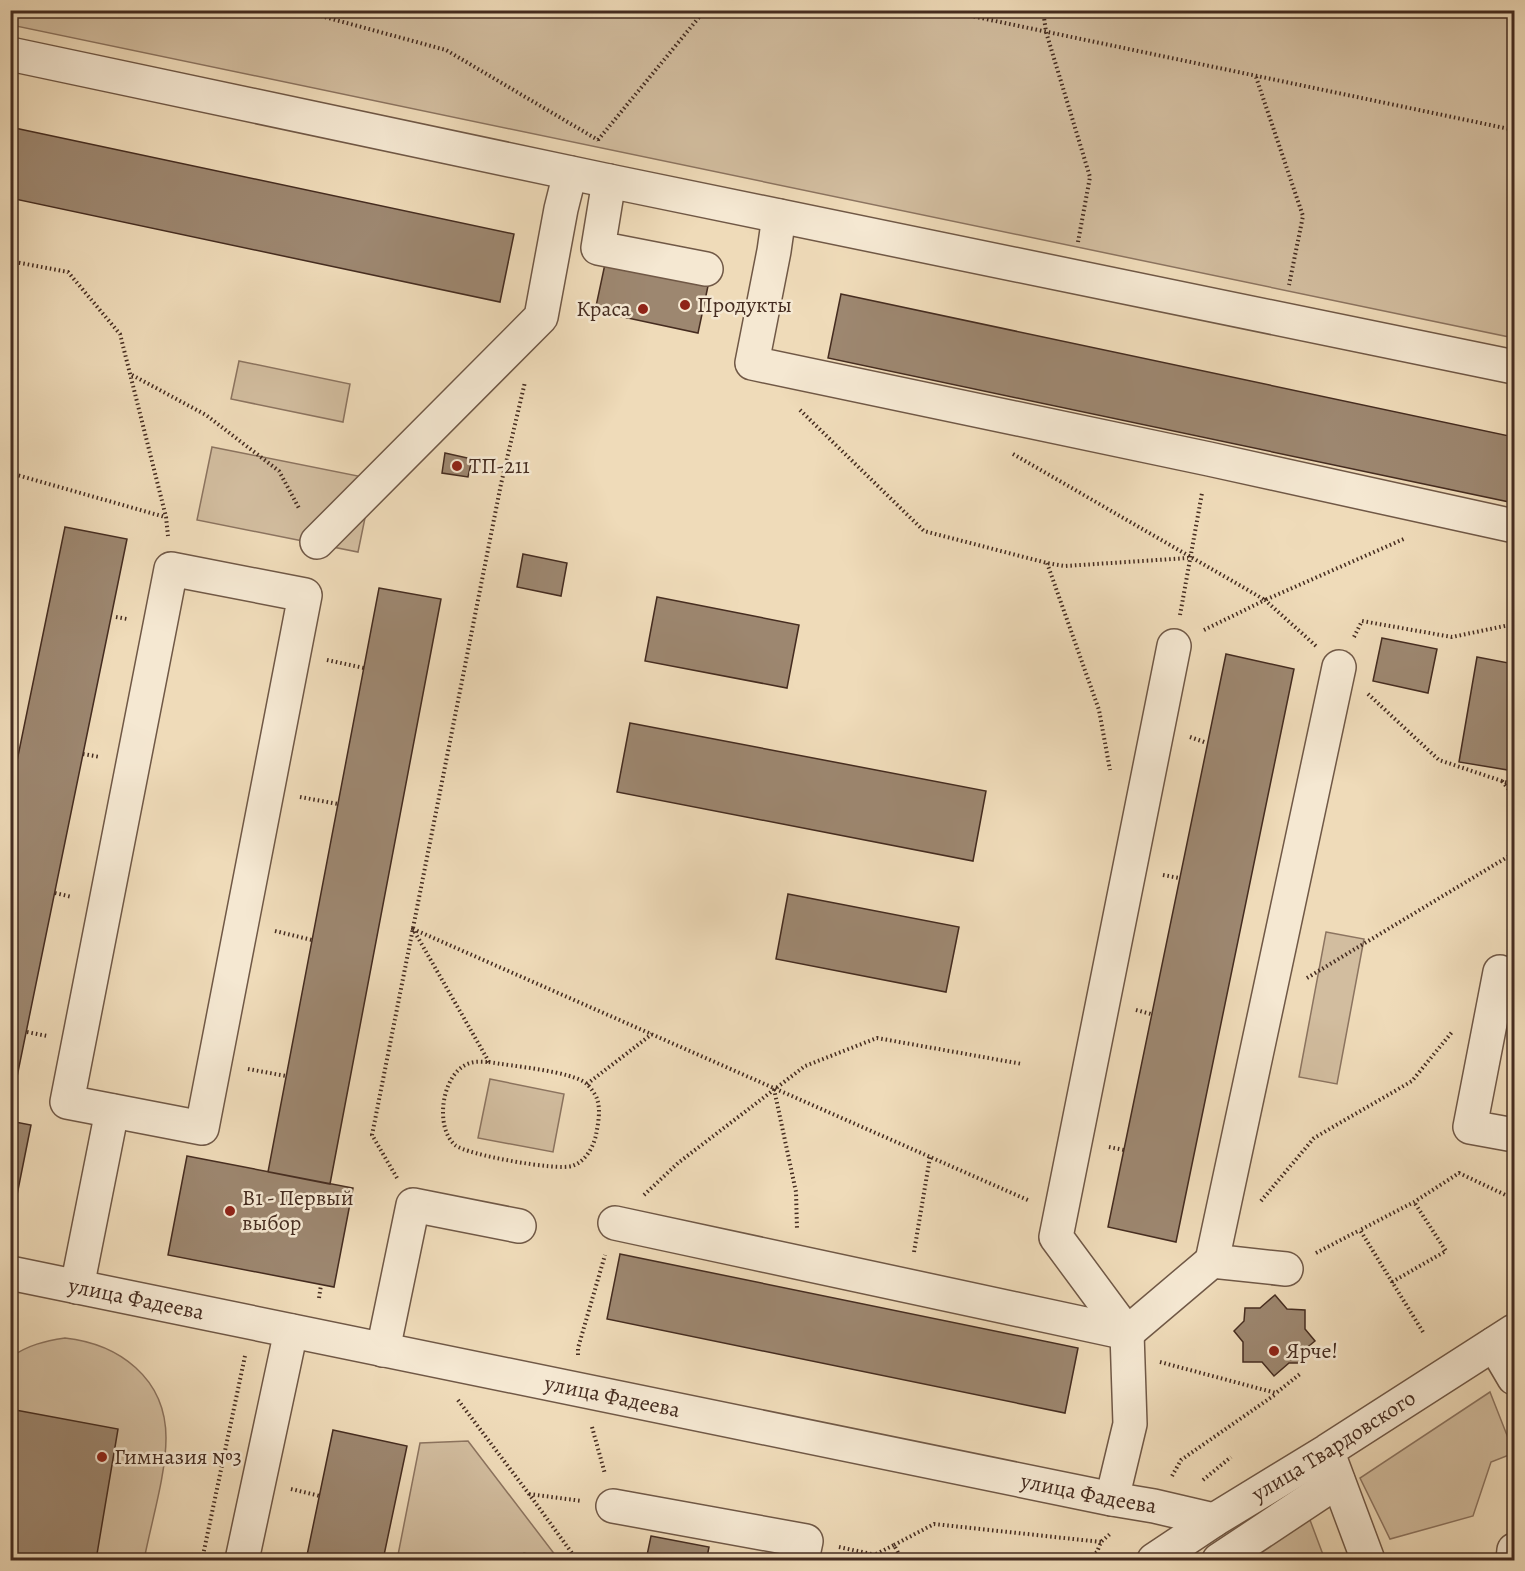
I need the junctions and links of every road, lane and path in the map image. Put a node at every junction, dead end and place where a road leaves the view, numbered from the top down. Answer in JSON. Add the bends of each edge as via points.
{"nodes":[{"id":1,"x":298,"y":10,"type":"edge"},
{"id":2,"x":705,"y":10,"type":"edge"},
{"id":3,"x":943,"y":10,"type":"edge"},
{"id":4,"x":1043,"y":10,"type":"edge"},
{"id":5,"x":1046,"y":32,"type":"junction"},
{"id":6,"x":10,"y":54,"type":"edge"},
{"id":7,"x":1255,"y":76,"type":"junction"},
{"id":8,"x":1515,"y":130,"type":"edge"},
{"id":9,"x":598,"y":140,"type":"junction"},
{"id":10,"x":570,"y":173,"type":"junction"},
{"id":11,"x":609,"y":181,"type":"junction"},
{"id":12,"x":778,"y":216,"type":"junction"},
{"id":13,"x":10,"y":261,"type":"edge"},
{"id":14,"x":706,"y":269,"type":"dead end"},
{"id":15,"x":1072,"y":276,"type":"junction"},
{"id":16,"x":1282,"y":319,"type":"junction"},
{"id":17,"x":1515,"y":367,"type":"edge"},
{"id":18,"x":527,"y":373,"type":"dead end"},
{"id":19,"x":131,"y":375,"type":"junction"},
{"id":20,"x":793,"y":403,"type":"dead end"},
{"id":21,"x":1008,"y":452,"type":"dead end"},
{"id":22,"x":1209,"y":459,"type":"junction"},
{"id":23,"x":10,"y":477,"type":"edge"},
{"id":24,"x":1460,"y":514,"type":"junction"},
{"id":25,"x":166,"y":517,"type":"junction"},
{"id":26,"x":1515,"y":526,"type":"edge"},
{"id":27,"x":317,"y":542,"type":"joint"},
{"id":28,"x":1190,"y":557,"type":"junction"},
{"id":29,"x":1047,"y":563,"type":"junction"},
{"id":30,"x":171,"y":569,"type":"junction"},
{"id":31,"x":1265,"y":600,"type":"junction"},
{"id":32,"x":1515,"y":624,"type":"edge"},
{"id":33,"x":1174,"y":646,"type":"junction"},
{"id":34,"x":1339,"y":667,"type":"junction"},
{"id":35,"x":1110,"y":770,"type":"dead end"},
{"id":36,"x":1502,"y":781,"type":"junction"},
{"id":37,"x":1515,"y":785,"type":"edge"},
{"id":38,"x":1515,"y":796,"type":"edge"},
{"id":39,"x":1515,"y":853,"type":"edge"},
{"id":40,"x":413,"y":929,"type":"junction"},
{"id":41,"x":1500,"y":972,"type":"dead end"},
{"id":42,"x":1268,"y":1001,"type":"junction"},
{"id":43,"x":652,"y":1034,"type":"junction"},
{"id":44,"x":489,"y":1062,"type":"junction"},
{"id":45,"x":1022,"y":1064,"type":"dead end"},
{"id":46,"x":1412,"y":1081,"type":"dead end"},
{"id":47,"x":587,"y":1084,"type":"junction"},
{"id":48,"x":774,"y":1088,"type":"junction"},
{"id":49,"x":112,"y":1111,"type":"junction"},
{"id":50,"x":1515,"y":1135,"type":"edge"},
{"id":51,"x":930,"y":1157,"type":"junction"},
{"id":52,"x":1515,"y":1199,"type":"edge"},
{"id":53,"x":1414,"y":1202,"type":"junction"},
{"id":54,"x":413,"y":1205,"type":"junction"},
{"id":55,"x":1256,"y":1208,"type":"dead end"},
{"id":56,"x":1061,"y":1215,"type":"junction"},
{"id":57,"x":615,"y":1222,"type":"joint"},
{"id":58,"x":519,"y":1226,"type":"dead end"},
{"id":59,"x":1360,"y":1230,"type":"junction"},
{"id":60,"x":797,"y":1261,"type":"junction"},
{"id":61,"x":1212,"y":1261,"type":"junction"},
{"id":62,"x":1286,"y":1269,"type":"joint"},
{"id":63,"x":10,"y":1273,"type":"edge"},
{"id":64,"x":1392,"y":1282,"type":"junction"},
{"id":65,"x":321,"y":1285,"type":"dead end"},
{"id":66,"x":910,"y":1286,"type":"junction"},
{"id":67,"x":77,"y":1287,"type":"junction"},
{"id":68,"x":319,"y":1298,"type":"dead end"},
{"id":69,"x":291,"y":1331,"type":"junction"},
{"id":70,"x":1423,"y":1332,"type":"dead end"},
{"id":71,"x":1504,"y":1338,"type":"edge"},
{"id":72,"x":1127,"y":1343,"type":"junction"},
{"id":73,"x":383,"y":1350,"type":"junction"},
{"id":74,"x":1300,"y":1374,"type":"dead end"},
{"id":75,"x":1515,"y":1378,"type":"edge"},
{"id":76,"x":453,"y":1394,"type":"dead end"},
{"id":77,"x":1276,"y":1394,"type":"junction"},
{"id":78,"x":1327,"y":1451,"type":"junction"},
{"id":79,"x":1231,"y":1457,"type":"dead end"},
{"id":80,"x":1203,"y":1480,"type":"dead end"},
{"id":81,"x":1338,"y":1481,"type":"junction"},
{"id":82,"x":529,"y":1494,"type":"junction"},
{"id":83,"x":613,"y":1506,"type":"joint"},
{"id":84,"x":1154,"y":1506,"type":"junction"},
{"id":85,"x":1113,"y":1515,"type":"junction"},
{"id":86,"x":1214,"y":1520,"type":"junction"},
{"id":87,"x":1101,"y":1542,"type":"junction"},
{"id":88,"x":894,"y":1545,"type":"junction"},
{"id":89,"x":1515,"y":1550,"type":"edge"},
{"id":90,"x":242,"y":1560,"type":"edge"},
{"id":91,"x":577,"y":1560,"type":"edge"},
{"id":92,"x":802,"y":1560,"type":"edge"},
{"id":93,"x":864,"y":1560,"type":"edge"},
{"id":94,"x":902,"y":1560,"type":"edge"},
{"id":95,"x":1084,"y":1560,"type":"edge"},
{"id":96,"x":1154,"y":1560,"type":"edge"},
{"id":97,"x":1219,"y":1560,"type":"edge"},
{"id":98,"x":1368,"y":1560,"type":"edge"},
{"id":99,"x":1513,"y":1560,"type":"edge"}],
"edges":[{"from":1,"to":9,"type":"path","via":[[446,50]]},
{"from":2,"to":9,"type":"path"},
{"from":3,"to":5,"type":"path"},
{"from":4,"to":5,"type":"path"},
{"from":5,"to":7,"type":"path"},
{"from":5,"to":15,"type":"path","via":[[1090,177]]},
{"from":6,"to":10,"type":"street"},
{"from":7,"to":8,"type":"path"},
{"from":7,"to":16,"type":"path","via":[[1303,216]]},
{"from":9,"to":10,"type":"path"},
{"from":10,"to":11,"type":"street"},
{"from":10,"to":27,"type":"street","via":[[541,317]]},
{"from":11,"to":12,"type":"street"},
{"from":11,"to":14,"type":"street","via":[[598,248]]},
{"from":12,"to":15,"type":"street"},
{"from":12,"to":22,"type":"street","via":[[752,363]]},
{"from":13,"to":19,"type":"path","via":[[68,272],[120,334]]},
{"from":15,"to":16,"type":"street"},
{"from":16,"to":17,"type":"street"},
{"from":18,"to":40,"type":"path","via":[[501,484]]},
{"from":19,"to":25,"type":"path"},
{"from":19,"to":27,"type":"path","via":[[206,415],[279,471]]},
{"from":20,"to":29,"type":"path","via":[[924,531]]},
{"from":21,"to":28,"type":"path"},
{"from":22,"to":24,"type":"street"},
{"from":22,"to":28,"type":"path"},
{"from":23,"to":25,"type":"path","via":[[17,475]]},
{"from":24,"to":26,"type":"street"},
{"from":24,"to":31,"type":"path"},
{"from":25,"to":30,"type":"path"},
{"from":28,"to":29,"type":"path","via":[[1065,566]]},
{"from":28,"to":31,"type":"path"},
{"from":28,"to":33,"type":"path"},
{"from":29,"to":35,"type":"path","via":[[1099,710]]},
{"from":30,"to":49,"type":"street","via":[[67,1102]]},
{"from":30,"to":49,"type":"street","via":[[305,595],[202,1128]]},
{"from":31,"to":33,"type":"path"},
{"from":31,"to":34,"type":"path"},
{"from":32,"to":34,"type":"path","via":[[1452,637],[1362,621]]},
{"from":33,"to":56,"type":"street"},
{"from":34,"to":36,"type":"path","via":[[1439,760]]},
{"from":34,"to":42,"type":"street"},
{"from":36,"to":37,"type":"path"},
{"from":36,"to":38,"type":"path"},
{"from":39,"to":42,"type":"path"},
{"from":40,"to":43,"type":"path"},
{"from":40,"to":44,"type":"path"},
{"from":40,"to":54,"type":"path","via":[[372,1135]]},
{"from":41,"to":50,"type":"street","via":[[1470,1126]]},
{"from":42,"to":61,"type":"street"},
{"from":43,"to":47,"type":"path"},
{"from":43,"to":48,"type":"path"},
{"from":44,"to":47,"type":"path","via":[[570,1076]]},
{"from":44,"to":47,"type":"path","via":[[470,1063],[455,1074],[447,1090],[444,1130],[455,1146],[472,1153],[554,1168],[572,1166],[587,1156],[599,1118],[597,1099]]},
{"from":45,"to":48,"type":"path","via":[[877,1038],[805,1066]]},
{"from":46,"to":55,"type":"path","via":[[1314,1138]]},
{"from":48,"to":51,"type":"path"},
{"from":48,"to":57,"type":"path","via":[[678,1163]]},
{"from":48,"to":60,"type":"path","via":[[796,1192]]},
{"from":49,"to":67,"type":"street"},
{"from":51,"to":56,"type":"path"},
{"from":51,"to":66,"type":"path"},
{"from":52,"to":53,"type":"path","via":[[1460,1173]]},
{"from":53,"to":59,"type":"path"},
{"from":53,"to":64,"type":"path","via":[[1446,1251]]},
{"from":54,"to":58,"type":"street"},
{"from":54,"to":73,"type":"street"},
{"from":56,"to":72,"type":"street","via":[[1056,1237]]},
{"from":57,"to":60,"type":"street"},
{"from":59,"to":62,"type":"path"},
{"from":59,"to":64,"type":"path"},
{"from":60,"to":66,"type":"street"},
{"from":61,"to":62,"type":"street"},
{"from":61,"to":72,"type":"street"},
{"from":63,"to":67,"type":"street","name":"улица Фадеева"},
{"from":64,"to":70,"type":"path"},
{"from":65,"to":68,"type":"path"},
{"from":66,"to":72,"type":"street"},
{"from":67,"to":69,"type":"street","name":"улица Фадеева"},
{"from":69,"to":73,"type":"street","name":"улица Фадеева"},
{"from":69,"to":90,"type":"street"},
{"from":71,"to":75,"type":"street"},
{"from":71,"to":78,"type":"street","name":"улица Твардовского"},
{"from":72,"to":77,"type":"path"},
{"from":72,"to":85,"type":"street","via":[[1130,1424]]},
{"from":73,"to":85,"type":"street","name":"улица Фадеева"},
{"from":74,"to":77,"type":"path"},
{"from":76,"to":82,"type":"path"},
{"from":77,"to":84,"type":"path","via":[[1181,1460]]},
{"from":78,"to":81,"type":"street"},
{"from":78,"to":86,"type":"street","name":"улица Твардовского"},
{"from":79,"to":80,"type":"path"},
{"from":81,"to":97,"type":"street"},
{"from":81,"to":98,"type":"street"},
{"from":82,"to":83,"type":"path"},
{"from":82,"to":91,"type":"path"},
{"from":83,"to":92,"type":"street","via":[[806,1541]]},
{"from":84,"to":85,"type":"street","name":"улица Фадеева"},
{"from":84,"to":86,"type":"street","name":"улица Фадеева"},
{"from":85,"to":87,"type":"path"},
{"from":86,"to":96,"type":"street","name":"улица Твардовского"},
{"from":87,"to":88,"type":"path","via":[[934,1524]]},
{"from":87,"to":95,"type":"path","via":[[1097,1552]]},
{"from":88,"to":93,"type":"path"},
{"from":88,"to":94,"type":"path"},
{"from":89,"to":99,"type":"street"}]}
